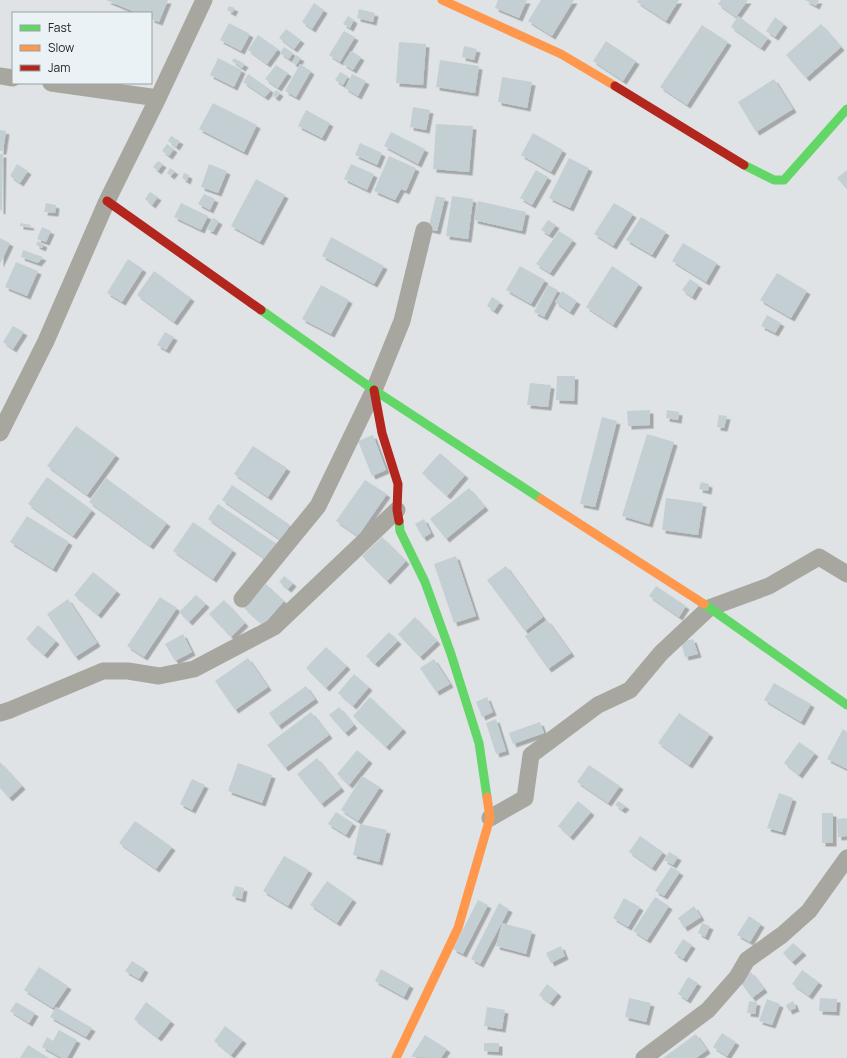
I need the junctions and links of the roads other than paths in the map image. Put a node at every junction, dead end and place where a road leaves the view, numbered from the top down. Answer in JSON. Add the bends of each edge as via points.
{"nodes":[{"id":1,"x":204,"y":0,"type":"edge"},
{"id":2,"x":442,"y":0,"type":"edge"},
{"id":3,"x":0,"y":76,"type":"edge"},
{"id":4,"x":12,"y":78,"type":"edge"},
{"id":5,"x":58,"y":84,"type":"edge"},
{"id":6,"x":158,"y":98,"type":"junction"},
{"id":7,"x":847,"y":109,"type":"edge"},
{"id":8,"x":107,"y":201,"type":"junction"},
{"id":9,"x":424,"y":230,"type":"dead end"},
{"id":10,"x":374,"y":390,"type":"junction"},
{"id":11,"x":0,"y":433,"type":"edge"},
{"id":12,"x":397,"y":510,"type":"junction"},
{"id":13,"x":847,"y":574,"type":"edge"},
{"id":14,"x":242,"y":600,"type":"dead end"},
{"id":15,"x":709,"y":608,"type":"junction"},
{"id":16,"x":847,"y":705,"type":"edge"},
{"id":17,"x":0,"y":713,"type":"edge"},
{"id":18,"x":490,"y":818,"type":"junction"},
{"id":19,"x":847,"y":858,"type":"edge"},
{"id":20,"x":396,"y":1058,"type":"edge"},
{"id":21,"x":644,"y":1058,"type":"edge"}],
"edges":[{"from":1,"to":6,"type":"street"},
{"from":2,"to":7,"type":"street","via":[[561,54],[758,173],[774,180],[784,180]]},
{"from":3,"to":4,"type":"street"},
{"from":5,"to":6,"type":"street"},
{"from":6,"to":8,"type":"street"},
{"from":8,"to":10,"type":"street"},
{"from":8,"to":11,"type":"street","via":[[46,341]]},
{"from":9,"to":10,"type":"street","via":[[402,321]]},
{"from":10,"to":12,"type":"street","via":[[382,433],[398,484]]},
{"from":10,"to":14,"type":"street","via":[[318,506]]},
{"from":10,"to":15,"type":"street"},
{"from":12,"to":17,"type":"street","via":[[274,627],[194,669],[160,676],[128,671],[103,671]]},
{"from":12,"to":18,"type":"street","via":[[400,531],[425,582],[479,743]]},
{"from":13,"to":15,"type":"street","via":[[819,557],[769,586]]},
{"from":15,"to":16,"type":"street"},
{"from":15,"to":18,"type":"street","via":[[661,653],[630,690],[598,704],[531,755],[525,798]]},
{"from":18,"to":20,"type":"street","via":[[458,928]]},
{"from":19,"to":21,"type":"street","via":[[809,911],[782,935],[747,960],[737,977],[708,1010]]}]}
